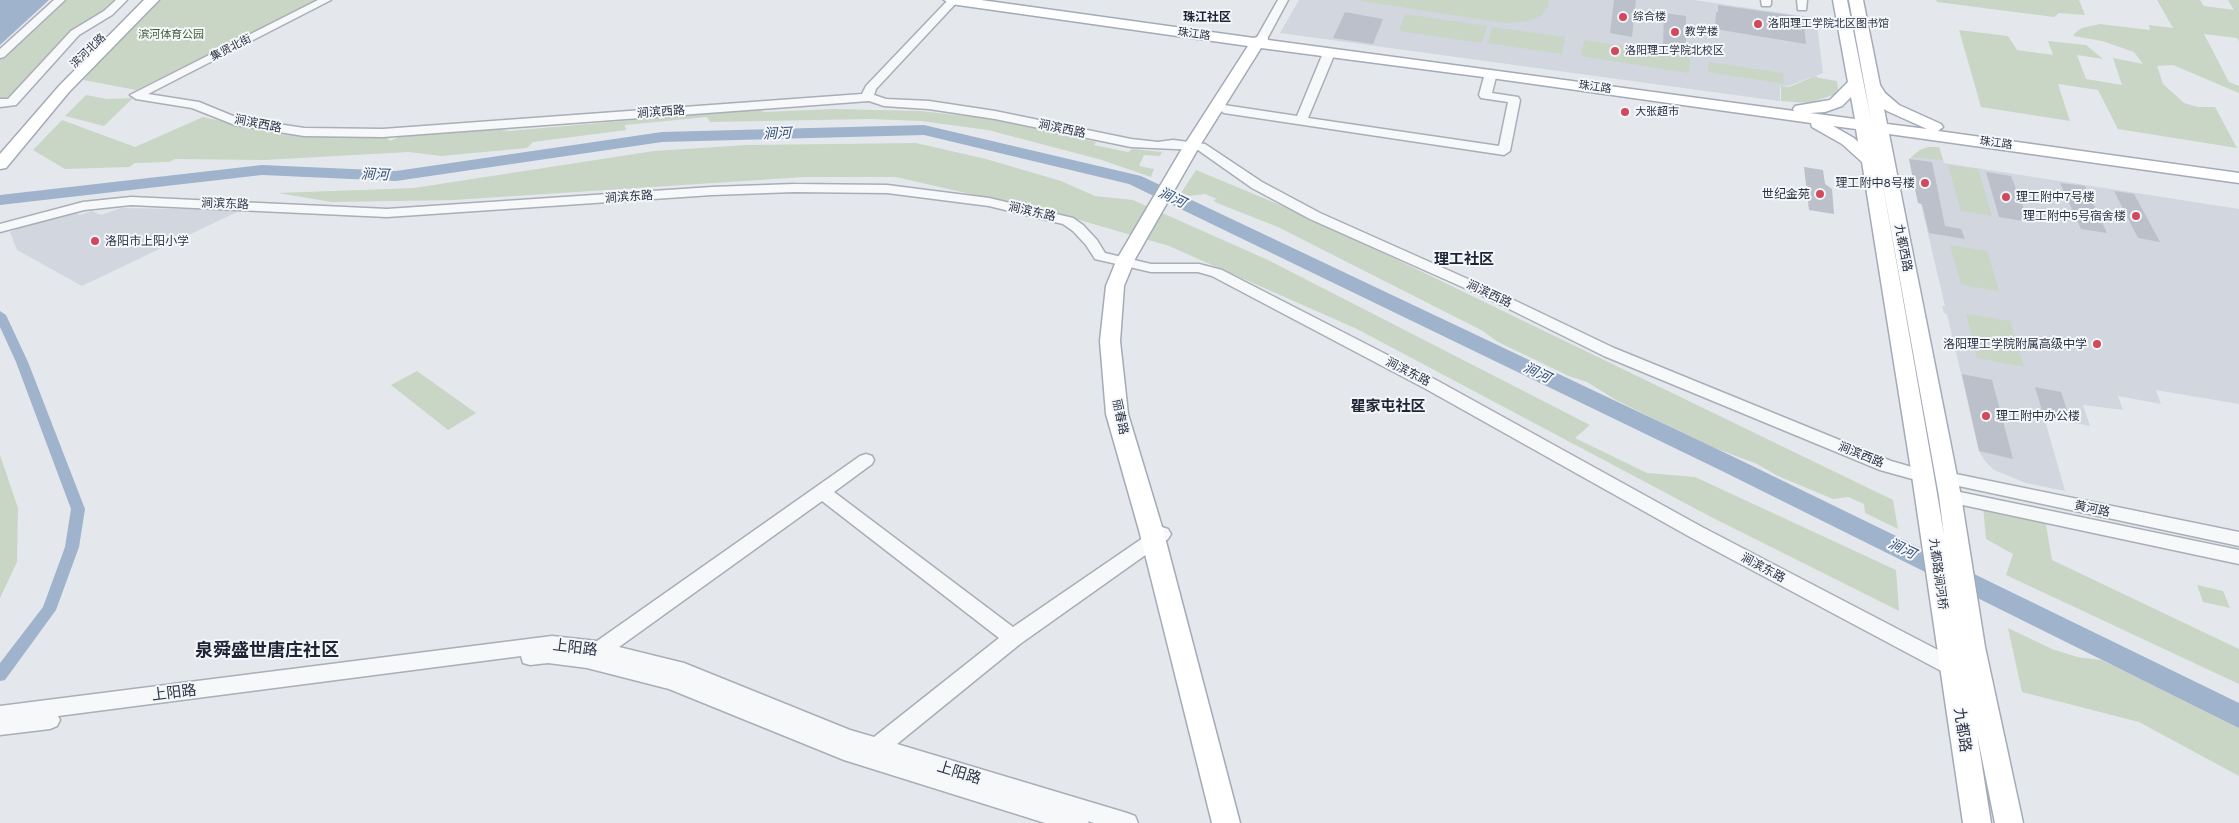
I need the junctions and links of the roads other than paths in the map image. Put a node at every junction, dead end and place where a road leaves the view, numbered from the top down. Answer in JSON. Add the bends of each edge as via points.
{"nodes":[{"id":1,"x":60,"y":0,"type":"edge"},
{"id":2,"x":122,"y":0,"type":"edge"},
{"id":3,"x":141,"y":0,"type":"edge"},
{"id":4,"x":152,"y":0,"type":"edge"},
{"id":5,"x":326,"y":0,"type":"edge"},
{"id":6,"x":953,"y":0,"type":"edge"},
{"id":7,"x":981,"y":0,"type":"edge"},
{"id":8,"x":1283,"y":0,"type":"edge"},
{"id":9,"x":1840,"y":0,"type":"edge"},
{"id":10,"x":1856,"y":0,"type":"edge"},
{"id":11,"x":1261,"y":42,"type":"junction"},
{"id":12,"x":1329,"y":53,"type":"junction"},
{"id":13,"x":0,"y":55,"type":"edge"},
{"id":14,"x":1491,"y":73,"type":"junction"},
{"id":15,"x":1856,"y":82,"type":"junction"},
{"id":16,"x":1874,"y":88,"type":"junction"},
{"id":17,"x":136,"y":95,"type":"joint"},
{"id":18,"x":870,"y":97,"type":"junction"},
{"id":19,"x":6,"y":102,"type":"edge"},
{"id":20,"x":1224,"y":109,"type":"junction"},
{"id":21,"x":1794,"y":113,"type":"junction"},
{"id":22,"x":0,"y":116,"type":"edge"},
{"id":23,"x":1301,"y":121,"type":"junction"},
{"id":24,"x":1872,"y":125,"type":"junction"},
{"id":25,"x":1956,"y":136,"type":"junction"},
{"id":26,"x":1196,"y":147,"type":"junction"},
{"id":27,"x":0,"y":148,"type":"edge"},
{"id":28,"x":0,"y":164,"type":"edge"},
{"id":29,"x":1879,"y":165,"type":"junction"},
{"id":30,"x":2239,"y":173,"type":"edge"},
{"id":31,"x":2239,"y":178,"type":"edge"},
{"id":32,"x":0,"y":228,"type":"edge"},
{"id":33,"x":1130,"y":262,"type":"junction"},
{"id":34,"x":866,"y":460,"type":"dead end"},
{"id":35,"x":1923,"y":476,"type":"junction"},
{"id":36,"x":1948,"y":487,"type":"junction"},
{"id":37,"x":822,"y":492,"type":"junction"},
{"id":38,"x":1158,"y":536,"type":"junction"},
{"id":39,"x":2239,"y":539,"type":"edge"},
{"id":40,"x":2239,"y":556,"type":"edge"},
{"id":41,"x":1947,"y":637,"type":"joint"},
{"id":42,"x":1013,"y":638,"type":"junction"},
{"id":43,"x":1972,"y":646,"type":"joint"},
{"id":44,"x":593,"y":655,"type":"junction"},
{"id":45,"x":1952,"y":667,"type":"junction"},
{"id":46,"x":1,"y":719,"type":"edge"},
{"id":47,"x":870,"y":753,"type":"junction"},
{"id":48,"x":1078,"y":823,"type":"edge"},
{"id":49,"x":1127,"y":823,"type":"edge"},
{"id":50,"x":1226,"y":823,"type":"edge"},
{"id":51,"x":1241,"y":823,"type":"edge"},
{"id":52,"x":1977,"y":823,"type":"edge"},
{"id":53,"x":2009,"y":823,"type":"edge"}],
"edges":[{"from":1,"to":13,"type":"street"},
{"from":2,"to":19,"type":"street","via":[[75,34]]},
{"from":3,"to":27,"type":"main road","name":"滨河北路","via":[[36,104]]},
{"from":4,"to":28,"type":"main road","name":"滨河北路","via":[[53,102]]},
{"from":5,"to":17,"type":"street","name":"集贤北街"},
{"from":6,"to":11,"type":"main road","name":"珠江路"},
{"from":6,"to":18,"type":"street","via":[[870,88]]},
{"from":7,"to":11,"type":"main road","name":"珠江路"},
{"from":8,"to":11,"type":"street","name":"丽春路"},
{"from":9,"to":15,"type":"main road","name":"九都西路"},
{"from":10,"to":16,"type":"main road","name":"九都西路"},
{"from":11,"to":12,"type":"main road","name":"珠江路"},
{"from":11,"to":20,"type":"main road","name":"丽春路"},
{"from":11,"to":21,"type":"main road","name":"珠江路"},
{"from":11,"to":26,"type":"main road","name":"丽春路"},
{"from":12,"to":14,"type":"main road","name":"珠江路"},
{"from":12,"to":23,"type":"street"},
{"from":14,"to":21,"type":"main road","name":"珠江路"},
{"from":14,"to":23,"type":"street","via":[[1485,95],[1514,100],[1504,151]]},
{"from":15,"to":21,"type":"main road","via":[[1836,103]]},
{"from":15,"to":24,"type":"main road","name":"九都西路"},
{"from":16,"to":24,"type":"main road","name":"九都西路"},
{"from":16,"to":25,"type":"main road","via":[[1893,108]]},
{"from":17,"to":18,"type":"street","name":"涧滨西路","via":[[195,105],[235,121],[304,132],[383,133]]},
{"from":18,"to":26,"type":"street","name":"涧滨西路","via":[[884,102],[995,115],[1147,146],[1172,144]]},
{"from":19,"to":22,"type":"street"},
{"from":20,"to":23,"type":"street"},
{"from":20,"to":26,"type":"main road","name":"丽春路"},
{"from":21,"to":24,"type":"main road","name":"珠江路"},
{"from":21,"to":29,"type":"main road","via":[[1833,131]]},
{"from":24,"to":25,"type":"main road","name":"珠江路"},
{"from":24,"to":29,"type":"main road","name":"九都西路"},
{"from":25,"to":29,"type":"main road","via":[[1910,141],[1895,149]]},
{"from":25,"to":30,"type":"main road","name":"珠江路"},
{"from":25,"to":31,"type":"main road","name":"珠江路"},
{"from":26,"to":33,"type":"main road","name":"丽春路"},
{"from":26,"to":35,"type":"street","name":"涧滨西路","via":[[1315,216],[1492,295],[1609,352],[1886,466]]},
{"from":29,"to":35,"type":"main road","name":"九都西路"},
{"from":29,"to":36,"type":"main road","name":"九都西路"},
{"from":32,"to":33,"type":"street","name":"涧滨东路","via":[[83,206],[131,201],[387,213],[712,191],[887,189],[990,202],[1060,218],[1078,228],[1100,256]]},
{"from":33,"to":38,"type":"main road","name":"丽春路","via":[[1120,344],[1129,416]]},
{"from":33,"to":45,"type":"street","name":"涧滨东路","via":[[1151,268],[1199,268],[1217,273],[1432,385],[1696,532]]},
{"from":34,"to":37,"type":"street"},
{"from":35,"to":41,"type":"main road","name":"九都路涧河桥"},
{"from":36,"to":39,"type":"street","name":"黄河路"},
{"from":36,"to":40,"type":"street","name":"黄河路"},
{"from":36,"to":43,"type":"main road","name":"九都路涧河桥"},
{"from":37,"to":42,"type":"street"},
{"from":37,"to":44,"type":"street"},
{"from":38,"to":42,"type":"street"},
{"from":38,"to":50,"type":"main road","name":"丽春路"},
{"from":38,"to":51,"type":"main road","name":"丽春路"},
{"from":41,"to":45,"type":"main road","name":"九都路"},
{"from":42,"to":47,"type":"street"},
{"from":43,"to":53,"type":"main road","name":"九都路"},
{"from":44,"to":46,"type":"street","name":"上阳路","via":[[552,644]]},
{"from":44,"to":47,"type":"street","name":"上阳路","via":[[677,669],[847,738]]},
{"from":45,"to":52,"type":"main road","name":"九都路"},
{"from":47,"to":48,"type":"street","name":"上阳路"},
{"from":47,"to":49,"type":"street","name":"上阳路"}]}
